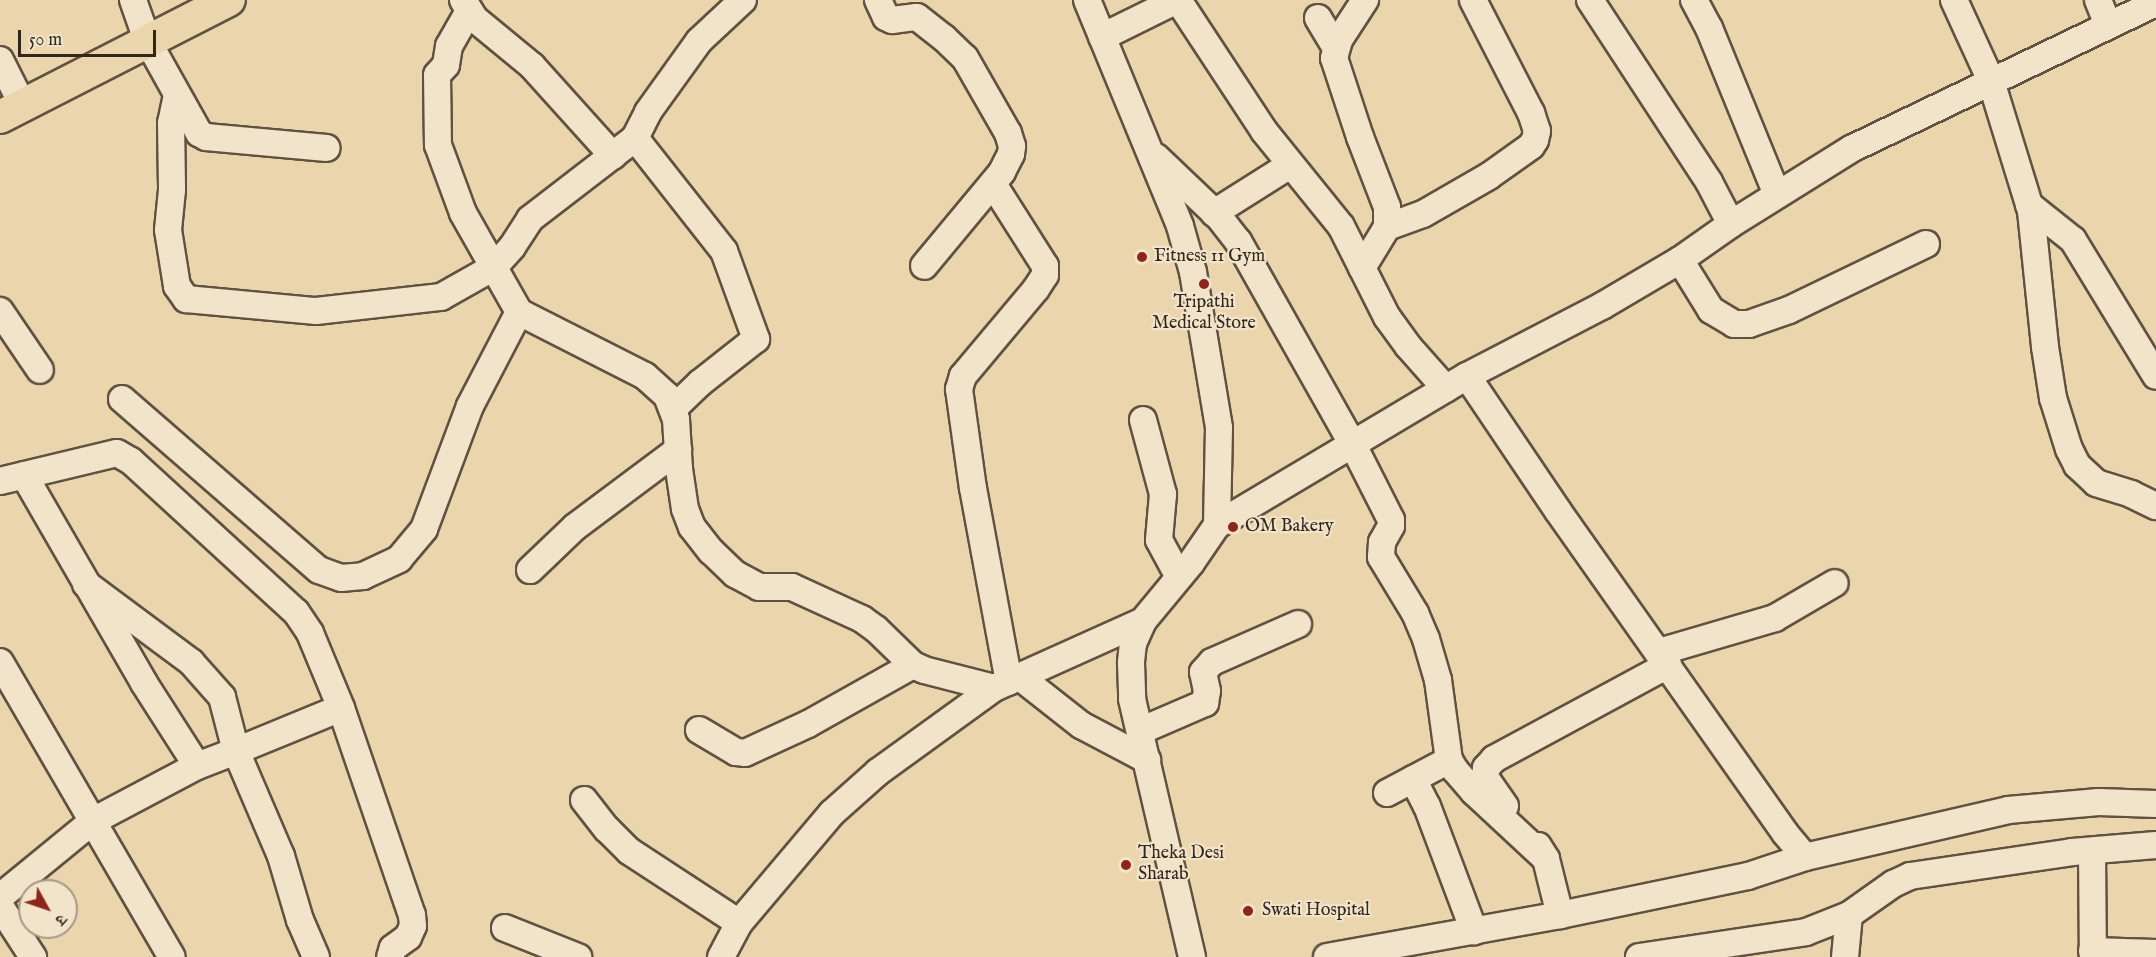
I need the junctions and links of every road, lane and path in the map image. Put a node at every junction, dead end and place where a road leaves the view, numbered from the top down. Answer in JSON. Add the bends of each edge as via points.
{"nodes":[{"id":1,"x":133,"y":0,"type":"edge"},
{"id":2,"x":229,"y":0,"type":"edge"},
{"id":3,"x":743,"y":0,"type":"edge"},
{"id":4,"x":878,"y":0,"type":"edge"},
{"id":5,"x":1086,"y":0,"type":"edge"},
{"id":6,"x":1178,"y":0,"type":"edge"},
{"id":7,"x":1365,"y":0,"type":"edge"},
{"id":8,"x":1473,"y":0,"type":"edge"},
{"id":9,"x":1590,"y":0,"type":"edge"},
{"id":10,"x":1694,"y":0,"type":"edge"},
{"id":11,"x":1954,"y":0,"type":"edge"},
{"id":12,"x":2098,"y":0,"type":"edge"},
{"id":13,"x":2156,"y":3,"type":"edge"},
{"id":14,"x":466,"y":5,"type":"edge"},
{"id":15,"x":1318,"y":18,"type":"dead end"},
{"id":16,"x":2108,"y":25,"type":"junction"},
{"id":17,"x":1102,"y":37,"type":"junction"},
{"id":18,"x":147,"y":40,"type":"junction"},
{"id":19,"x":1336,"y":48,"type":"junction"},
{"id":20,"x":0,"y":60,"type":"edge"},
{"id":21,"x":1991,"y":81,"type":"junction"},
{"id":22,"x":177,"y":95,"type":"junction"},
{"id":23,"x":11,"y":112,"type":"edge"},
{"id":24,"x":635,"y":138,"type":"junction"},
{"id":25,"x":326,"y":148,"type":"dead end"},
{"id":26,"x":1149,"y":151,"type":"junction"},
{"id":27,"x":612,"y":156,"type":"junction"},
{"id":28,"x":1290,"y":165,"type":"junction"},
{"id":29,"x":993,"y":184,"type":"junction"},
{"id":30,"x":1777,"y":195,"type":"junction"},
{"id":31,"x":2029,"y":205,"type":"junction"},
{"id":32,"x":1214,"y":213,"type":"junction"},
{"id":33,"x":1731,"y":224,"type":"junction"},
{"id":34,"x":1387,"y":227,"type":"junction"},
{"id":35,"x":1926,"y":244,"type":"dead end"},
{"id":36,"x":1680,"y":260,"type":"junction"},
{"id":37,"x":924,"y":266,"type":"dead end"},
{"id":38,"x":494,"y":267,"type":"junction"},
{"id":39,"x":1362,"y":268,"type":"junction"},
{"id":40,"x":0,"y":311,"type":"edge"},
{"id":41,"x":519,"y":312,"type":"junction"},
{"id":42,"x":40,"y":370,"type":"dead end"},
{"id":43,"x":2156,"y":376,"type":"edge"},
{"id":44,"x":1456,"y":383,"type":"junction"},
{"id":45,"x":122,"y":399,"type":"dead end"},
{"id":46,"x":674,"y":408,"type":"junction"},
{"id":47,"x":1143,"y":420,"type":"dead end"},
{"id":48,"x":1353,"y":445,"type":"junction"},
{"id":49,"x":678,"y":450,"type":"junction"},
{"id":50,"x":12,"y":478,"type":"edge"},
{"id":51,"x":2156,"y":506,"type":"edge"},
{"id":52,"x":1217,"y":525,"type":"junction"},
{"id":53,"x":530,"y":570,"type":"dead end"},
{"id":54,"x":1179,"y":577,"type":"junction"},
{"id":55,"x":1835,"y":583,"type":"dead end"},
{"id":56,"x":86,"y":584,"type":"junction"},
{"id":57,"x":1143,"y":621,"type":"junction"},
{"id":58,"x":1299,"y":624,"type":"dead end"},
{"id":59,"x":1664,"y":658,"type":"junction"},
{"id":60,"x":0,"y":662,"type":"edge"},
{"id":61,"x":913,"y":665,"type":"junction"},
{"id":62,"x":1008,"y":682,"type":"junction"},
{"id":63,"x":341,"y":708,"type":"junction"},
{"id":64,"x":699,"y":730,"type":"dead end"},
{"id":65,"x":1140,"y":731,"type":"junction"},
{"id":66,"x":236,"y":751,"type":"junction"},
{"id":67,"x":1147,"y":760,"type":"junction"},
{"id":68,"x":1449,"y":760,"type":"junction"},
{"id":69,"x":197,"y":766,"type":"junction"},
{"id":70,"x":1413,"y":779,"type":"junction"},
{"id":71,"x":1387,"y":793,"type":"dead end"},
{"id":72,"x":584,"y":800,"type":"dead end"},
{"id":73,"x":2156,"y":804,"type":"edge"},
{"id":74,"x":93,"y":821,"type":"junction"},
{"id":75,"x":2156,"y":845,"type":"edge"},
{"id":76,"x":2092,"y":851,"type":"junction"},
{"id":77,"x":1805,"y":857,"type":"junction"},
{"id":78,"x":1546,"y":859,"type":"junction"},
{"id":79,"x":0,"y":897,"type":"edge"},
{"id":80,"x":0,"y":906,"type":"edge"},
{"id":81,"x":1560,"y":915,"type":"junction"},
{"id":82,"x":1849,"y":915,"type":"junction"},
{"id":83,"x":739,"y":923,"type":"junction"},
{"id":84,"x":505,"y":928,"type":"dead end"},
{"id":85,"x":1474,"y":931,"type":"junction"},
{"id":86,"x":1759,"y":948,"type":"edge"},
{"id":87,"x":2156,"y":953,"type":"edge"},
{"id":88,"x":2092,"y":954,"type":"edge"},
{"id":89,"x":33,"y":957,"type":"edge"},
{"id":90,"x":172,"y":957,"type":"edge"},
{"id":91,"x":316,"y":957,"type":"edge"},
{"id":92,"x":390,"y":957,"type":"edge"},
{"id":93,"x":578,"y":957,"type":"edge"},
{"id":94,"x":721,"y":957,"type":"edge"},
{"id":95,"x":1192,"y":957,"type":"edge"},
{"id":96,"x":1327,"y":957,"type":"edge"},
{"id":97,"x":1639,"y":957,"type":"edge"},
{"id":98,"x":1845,"y":957,"type":"edge"}],
"edges":[{"from":1,"to":18,"type":"street"},
{"from":2,"to":18,"type":"main road"},
{"from":3,"to":24,"type":"street","via":[[699,41],[648,112]]},
{"from":4,"to":29,"type":"street","via":[[886,17],[892,20],[917,17],[925,21],[974,70],[1012,146]]},
{"from":5,"to":17,"type":"street"},
{"from":6,"to":17,"type":"street"},
{"from":6,"to":28,"type":"street"},
{"from":7,"to":19,"type":"street"},
{"from":8,"to":34,"type":"street","via":[[1531,113],[1537,131],[1535,140],[1489,176],[1423,214]]},
{"from":9,"to":33,"type":"street","via":[[1709,182]]},
{"from":10,"to":30,"type":"street","via":[[1705,18]]},
{"from":11,"to":21,"type":"street"},
{"from":12,"to":16,"type":"street"},
{"from":13,"to":16,"type":"street"},
{"from":14,"to":27,"type":"street","via":[[532,66]]},
{"from":14,"to":38,"type":"street","via":[[449,46],[446,65],[438,75],[438,145],[463,213]]},
{"from":15,"to":19,"type":"street"},
{"from":16,"to":21,"type":"street"},
{"from":17,"to":26,"type":"street"},
{"from":18,"to":22,"type":"street"},
{"from":18,"to":23,"type":"main road"},
{"from":19,"to":34,"type":"street","via":[[1337,69],[1387,207]]},
{"from":20,"to":23,"type":"street"},
{"from":21,"to":30,"type":"street","via":[[1851,148]]},
{"from":21,"to":31,"type":"street"},
{"from":22,"to":25,"type":"street","via":[[199,133],[206,137]]},
{"from":22,"to":38,"type":"street","via":[[171,123],[168,230],[177,286],[186,299],[316,311],[441,297]]},
{"from":24,"to":27,"type":"street"},
{"from":24,"to":46,"type":"street","via":[[724,251],[756,339]]},
{"from":26,"to":32,"type":"street"},
{"from":26,"to":52,"type":"street","via":[[1180,226],[1204,329],[1219,428]]},
{"from":27,"to":38,"type":"street","via":[[530,219]]},
{"from":28,"to":32,"type":"street"},
{"from":28,"to":39,"type":"street","via":[[1341,226]]},
{"from":29,"to":37,"type":"street"},
{"from":29,"to":62,"type":"street","via":[[1038,252],[1045,275],[963,376],[959,389]]},
{"from":30,"to":33,"type":"street"},
{"from":31,"to":43,"type":"street","via":[[2064,231],[2083,254]]},
{"from":31,"to":51,"type":"street","via":[[2053,398],[2069,449],[2077,465],[2096,483]]},
{"from":32,"to":48,"type":"street","via":[[1238,241]]},
{"from":33,"to":36,"type":"street"},
{"from":34,"to":39,"type":"street"},
{"from":35,"to":36,"type":"street","via":[[1790,310],[1749,324],[1734,324],[1711,310]]},
{"from":36,"to":44,"type":"street"},
{"from":38,"to":41,"type":"street"},
{"from":39,"to":44,"type":"street","via":[[1395,329]]},
{"from":40,"to":42,"type":"street"},
{"from":41,"to":45,"type":"street","via":[[470,406],[424,529],[399,559],[363,576],[341,578],[319,570]]},
{"from":41,"to":46,"type":"street","via":[[645,376],[659,386]]},
{"from":44,"to":48,"type":"street"},
{"from":44,"to":59,"type":"street","via":[[1558,511]]},
{"from":46,"to":49,"type":"street"},
{"from":47,"to":54,"type":"street","via":[[1163,494],[1159,540]]},
{"from":48,"to":52,"type":"street"},
{"from":48,"to":68,"type":"street","via":[[1391,520],[1381,557],[1426,639],[1438,680]]},
{"from":49,"to":53,"type":"street","via":[[575,527]]},
{"from":49,"to":61,"type":"street","via":[[685,508],[692,527],[711,551],[749,584],[792,587],[862,619]]},
{"from":50,"to":56,"type":"street"},
{"from":50,"to":63,"type":"street","via":[[117,453],[131,461],[296,612],[310,633]]},
{"from":52,"to":54,"type":"street"},
{"from":54,"to":57,"type":"street"},
{"from":55,"to":59,"type":"street","via":[[1775,618]]},
{"from":56,"to":66,"type":"street","via":[[191,662],[222,697]]},
{"from":56,"to":69,"type":"street"},
{"from":57,"to":62,"type":"street"},
{"from":57,"to":65,"type":"street","via":[[1133,643],[1131,663],[1132,699]]},
{"from":58,"to":65,"type":"street","via":[[1212,662],[1203,672],[1207,692],[1204,703]]},
{"from":59,"to":77,"type":"street"},
{"from":59,"to":78,"type":"street","via":[[1504,752],[1486,768],[1490,786]]},
{"from":60,"to":74,"type":"street"},
{"from":61,"to":62,"type":"street"},
{"from":61,"to":64,"type":"street","via":[[808,724],[746,753],[736,752]]},
{"from":62,"to":67,"type":"street"},
{"from":62,"to":83,"type":"street","via":[[855,791]]},
{"from":63,"to":66,"type":"street"},
{"from":63,"to":92,"type":"street","via":[[412,915],[414,926],[408,937],[393,948]]},
{"from":65,"to":67,"type":"street"},
{"from":66,"to":69,"type":"street"},
{"from":66,"to":91,"type":"street","via":[[281,856],[300,920]]},
{"from":67,"to":95,"type":"street"},
{"from":68,"to":70,"type":"street"},
{"from":68,"to":78,"type":"street","via":[[1467,785]]},
{"from":69,"to":74,"type":"street"},
{"from":70,"to":71,"type":"street"},
{"from":70,"to":85,"type":"street"},
{"from":72,"to":83,"type":"street","via":[[629,851]]},
{"from":73,"to":77,"type":"street","via":[[2099,802],[2008,810]]},
{"from":74,"to":79,"type":"street"},
{"from":74,"to":90,"type":"street"},
{"from":75,"to":76,"type":"street"},
{"from":76,"to":82,"type":"street","via":[[1910,876]]},
{"from":76,"to":88,"type":"street"},
{"from":77,"to":81,"type":"street","via":[[1748,876]]},
{"from":78,"to":81,"type":"street"},
{"from":80,"to":89,"type":"street"},
{"from":81,"to":85,"type":"street"},
{"from":82,"to":86,"type":"street"},
{"from":82,"to":98,"type":"street"},
{"from":83,"to":94,"type":"street"},
{"from":84,"to":93,"type":"street"},
{"from":85,"to":96,"type":"street"},
{"from":86,"to":97,"type":"street"},
{"from":87,"to":88,"type":"street"}]}
